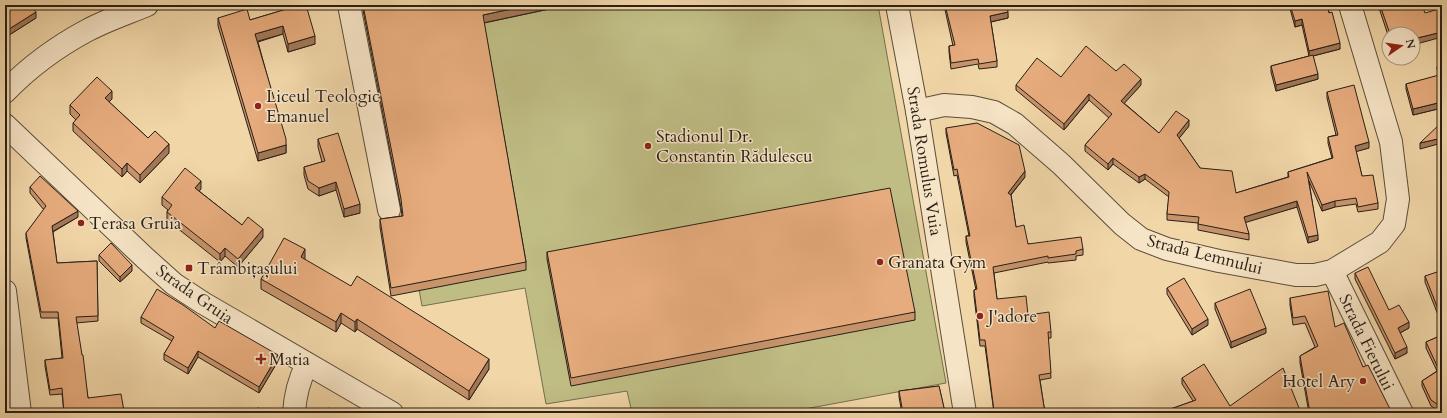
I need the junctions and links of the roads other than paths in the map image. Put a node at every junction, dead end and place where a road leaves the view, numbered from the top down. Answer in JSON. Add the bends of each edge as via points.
{"nodes":[{"id":1,"x":147,"y":5,"type":"edge"},
{"id":2,"x":349,"y":5,"type":"edge"},
{"id":3,"x":897,"y":5,"type":"edge"},
{"id":4,"x":1350,"y":5,"type":"edge"},
{"id":5,"x":5,"y":92,"type":"edge"},
{"id":6,"x":917,"y":111,"type":"junction"},
{"id":7,"x":8,"y":133,"type":"edge"},
{"id":8,"x":389,"y":210,"type":"dead end"},
{"id":9,"x":1332,"y":270,"type":"junction"},
{"id":10,"x":5,"y":291,"type":"edge"},
{"id":11,"x":307,"y":364,"type":"junction"},
{"id":12,"x":20,"y":413,"type":"edge"},
{"id":13,"x":294,"y":413,"type":"edge"},
{"id":14,"x":392,"y":413,"type":"edge"},
{"id":15,"x":965,"y":413,"type":"edge"},
{"id":16,"x":1402,"y":413,"type":"edge"}],
"edges":[{"from":1,"to":5,"type":"street","via":[[89,29],[56,49]]},
{"from":2,"to":8,"type":"street"},
{"from":3,"to":6,"type":"street","name":"Strada Romulus Vuia"},
{"from":4,"to":9,"type":"street","name":"Strada Lemnului","via":[[1391,142],[1398,199],[1394,224],[1380,242]]},
{"from":6,"to":9,"type":"street","name":"Strada Lemnului","via":[[944,105],[994,112],[1015,124],[1141,239],[1219,261],[1296,275],[1315,275]]},
{"from":6,"to":15,"type":"street","name":"Strada Romulus Vuia"},
{"from":7,"to":11,"type":"street","name":"Strada Gruia","via":[[174,284]]},
{"from":9,"to":16,"type":"street","name":"Strada Fierului"},
{"from":10,"to":12,"type":"street"},
{"from":11,"to":13,"type":"street","via":[[300,377]]},
{"from":11,"to":14,"type":"street","name":"Strada Gruia"}]}
